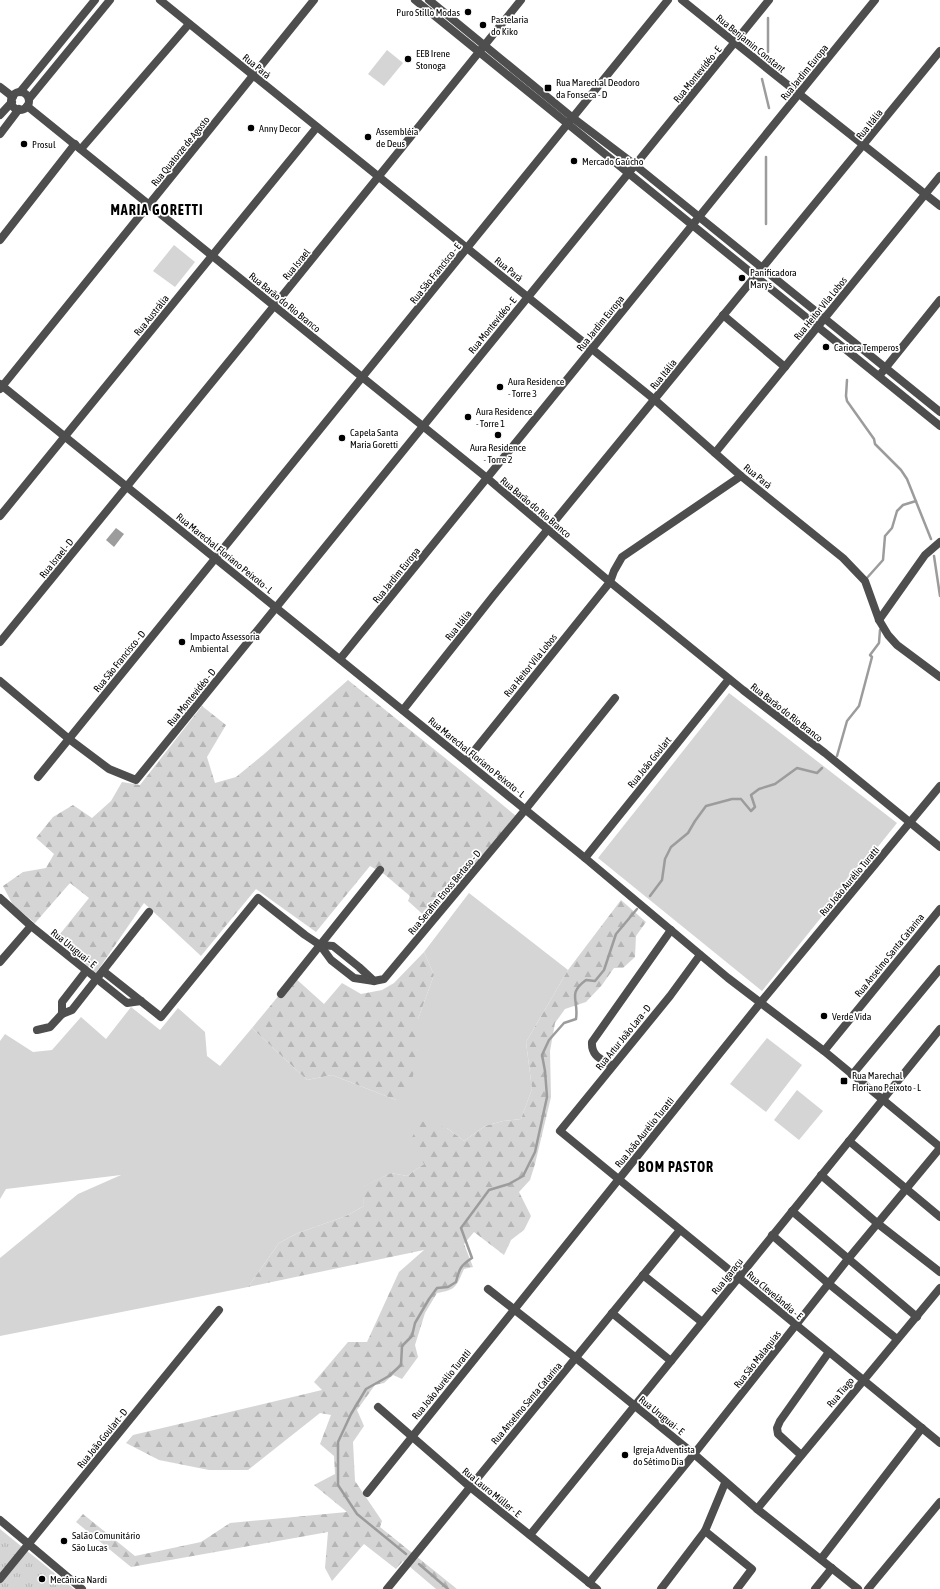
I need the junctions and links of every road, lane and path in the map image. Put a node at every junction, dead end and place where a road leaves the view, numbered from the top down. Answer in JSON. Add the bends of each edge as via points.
{"nodes":[{"id":1,"x":96,"y":0,"type":"edge"},
{"id":2,"x":110,"y":0,"type":"edge"},
{"id":3,"x":160,"y":0,"type":"edge"},
{"id":4,"x":314,"y":0,"type":"edge"},
{"id":5,"x":429,"y":0,"type":"edge"},
{"id":6,"x":521,"y":0,"type":"edge"},
{"id":7,"x":668,"y":0,"type":"edge"},
{"id":8,"x":682,"y":0,"type":"edge"},
{"id":9,"x":769,"y":0,"type":"edge"},
{"id":10,"x":875,"y":0,"type":"edge"},
{"id":11,"x":418,"y":1,"type":"edge"},
{"id":12,"x":105,"y":7,"type":"junction"},
{"id":13,"x":189,"y":24,"type":"junction"},
{"id":14,"x":454,"y":26,"type":"junction"},
{"id":15,"x":71,"y":30,"type":"junction"},
{"id":16,"x":79,"y":37,"type":"junction"},
{"id":17,"x":734,"y":43,"type":"junction"},
{"id":18,"x":482,"y":49,"type":"junction"},
{"id":19,"x":940,"y":51,"type":"edge"},
{"id":20,"x":43,"y":63,"type":"junction"},
{"id":21,"x":52,"y":71,"type":"junction"},
{"id":22,"x":254,"y":76,"type":"junction"},
{"id":23,"x":0,"y":88,"type":"edge"},
{"id":24,"x":20,"y":92,"type":"junction"},
{"id":25,"x":798,"y":94,"type":"junction"},
{"id":26,"x":12,"y":99,"type":"junction"},
{"id":27,"x":25,"y":105,"type":"junction"},
{"id":28,"x":0,"y":115,"type":"edge"},
{"id":29,"x":571,"y":121,"type":"junction"},
{"id":30,"x":318,"y":127,"type":"junction"},
{"id":31,"x":0,"y":134,"type":"edge"},
{"id":32,"x":864,"y":145,"type":"junction"},
{"id":33,"x":78,"y":147,"type":"junction"},
{"id":34,"x":635,"y":165,"type":"junction"},
{"id":35,"x":629,"y":173,"type":"junction"},
{"id":36,"x":379,"y":176,"type":"junction"},
{"id":37,"x":940,"y":176,"type":"edge"},
{"id":38,"x":926,"y":194,"type":"junction"},
{"id":39,"x":150,"y":205,"type":"junction"},
{"id":40,"x":940,"y":206,"type":"edge"},
{"id":41,"x":699,"y":217,"type":"junction"},
{"id":42,"x":693,"y":225,"type":"junction"},
{"id":43,"x":0,"y":240,"type":"edge"},
{"id":44,"x":467,"y":248,"type":"junction"},
{"id":45,"x":212,"y":256,"type":"junction"},
{"id":46,"x":763,"y":268,"type":"junction"},
{"id":47,"x":756,"y":276,"type":"junction"},
{"id":48,"x":528,"y":297,"type":"junction"},
{"id":49,"x":940,"y":300,"type":"edge"},
{"id":50,"x":274,"y":306,"type":"junction"},
{"id":51,"x":723,"y":315,"type":"junction"},
{"id":52,"x":824,"y":318,"type":"junction"},
{"id":53,"x":818,"y":327,"type":"junction"},
{"id":54,"x":592,"y":349,"type":"junction"},
{"id":55,"x":785,"y":367,"type":"junction"},
{"id":56,"x":886,"y":368,"type":"junction"},
{"id":57,"x":879,"y":376,"type":"junction"},
{"id":58,"x":363,"y":378,"type":"junction"},
{"id":59,"x":1,"y":386,"type":"edge"},
{"id":60,"x":655,"y":400,"type":"junction"},
{"id":61,"x":940,"y":412,"type":"edge"},
{"id":62,"x":939,"y":423,"type":"edge"},
{"id":63,"x":423,"y":427,"type":"junction"},
{"id":64,"x":65,"y":436,"type":"junction"},
{"id":65,"x":715,"y":453,"type":"junction"},
{"id":66,"x":741,"y":476,"type":"junction"},
{"id":67,"x":487,"y":478,"type":"junction"},
{"id":68,"x":127,"y":486,"type":"junction"},
{"id":69,"x":0,"y":516,"type":"edge"},
{"id":70,"x":548,"y":530,"type":"junction"},
{"id":71,"x":940,"y":542,"type":"edge"},
{"id":72,"x":216,"y":558,"type":"junction"},
{"id":73,"x":610,"y":582,"type":"junction"},
{"id":74,"x":276,"y":607,"type":"junction"},
{"id":75,"x":879,"y":620,"type":"junction"},
{"id":76,"x":0,"y":642,"type":"edge"},
{"id":77,"x":340,"y":659,"type":"junction"},
{"id":78,"x":940,"y":677,"type":"edge"},
{"id":79,"x":729,"y":679,"type":"junction"},
{"id":80,"x":0,"y":681,"type":"edge"},
{"id":81,"x":615,"y":698,"type":"dead end"},
{"id":82,"x":403,"y":710,"type":"junction"},
{"id":83,"x":69,"y":739,"type":"junction"},
{"id":84,"x":466,"y":761,"type":"junction"},
{"id":85,"x":38,"y":777,"type":"dead end"},
{"id":86,"x":940,"y":786,"type":"edge"},
{"id":87,"x":526,"y":810,"type":"junction"},
{"id":88,"x":910,"y":823,"type":"junction"},
{"id":89,"x":940,"y":847,"type":"edge"},
{"id":90,"x":585,"y":858,"type":"junction"},
{"id":91,"x":380,"y":870,"type":"dead end"},
{"id":92,"x":0,"y":898,"type":"edge"},
{"id":93,"x":940,"y":909,"type":"edge"},
{"id":94,"x":149,"y":912,"type":"dead end"},
{"id":95,"x":30,"y":926,"type":"junction"},
{"id":96,"x":671,"y":930,"type":"junction"},
{"id":97,"x":320,"y":945,"type":"junction"},
{"id":98,"x":700,"y":955,"type":"junction"},
{"id":99,"x":0,"y":962,"type":"edge"},
{"id":100,"x":940,"y":969,"type":"edge"},
{"id":101,"x":103,"y":970,"type":"junction"},
{"id":102,"x":86,"y":971,"type":"junction"},
{"id":103,"x":96,"y":979,"type":"junction"},
{"id":104,"x":374,"y":981,"type":"junction"},
{"id":105,"x":281,"y":994,"type":"dead end"},
{"id":106,"x":141,"y":1001,"type":"junction"},
{"id":107,"x":62,"y":1002,"type":"junction"},
{"id":108,"x":761,"y":1002,"type":"junction"},
{"id":109,"x":72,"y":1010,"type":"junction"},
{"id":110,"x":62,"y":1014,"type":"junction"},
{"id":111,"x":940,"y":1029,"type":"edge"},
{"id":112,"x":37,"y":1030,"type":"dead end"},
{"id":113,"x":824,"y":1051,"type":"junction"},
{"id":114,"x":612,"y":1066,"type":"junction"},
{"id":115,"x":852,"y":1074,"type":"junction"},
{"id":116,"x":882,"y":1099,"type":"junction"},
{"id":117,"x":560,"y":1131,"type":"joint"},
{"id":118,"x":849,"y":1141,"type":"junction"},
{"id":119,"x":940,"y":1147,"type":"edge"},
{"id":120,"x":821,"y":1174,"type":"junction"},
{"id":121,"x":619,"y":1179,"type":"junction"},
{"id":122,"x":907,"y":1189,"type":"junction"},
{"id":123,"x":792,"y":1211,"type":"junction"},
{"id":124,"x":940,"y":1217,"type":"edge"},
{"id":125,"x":877,"y":1223,"type":"junction"},
{"id":126,"x":680,"y":1230,"type":"junction"},
{"id":127,"x":772,"y":1235,"type":"junction"},
{"id":128,"x":848,"y":1259,"type":"junction"},
{"id":129,"x":940,"y":1272,"type":"edge"},
{"id":130,"x":643,"y":1275,"type":"junction"},
{"id":131,"x":738,"y":1278,"type":"junction"},
{"id":132,"x":829,"y":1284,"type":"junction"},
{"id":133,"x":940,"y":1288,"type":"edge"},
{"id":134,"x":488,"y":1289,"type":"dead end"},
{"id":135,"x":219,"y":1310,"type":"dead end"},
{"id":136,"x":514,"y":1310,"type":"junction"},
{"id":137,"x":612,"y":1313,"type":"junction"},
{"id":138,"x":917,"y":1317,"type":"junction"},
{"id":139,"x":702,"y":1322,"type":"junction"},
{"id":140,"x":796,"y":1326,"type":"junction"},
{"id":141,"x":897,"y":1338,"type":"junction"},
{"id":142,"x":829,"y":1352,"type":"junction"},
{"id":143,"x":576,"y":1358,"type":"junction"},
{"id":144,"x":671,"y":1361,"type":"junction"},
{"id":145,"x":862,"y":1381,"type":"junction"},
{"id":146,"x":635,"y":1406,"type":"junction"},
{"id":147,"x":378,"y":1407,"type":"dead end"},
{"id":148,"x":922,"y":1428,"type":"junction"},
{"id":149,"x":411,"y":1437,"type":"junction"},
{"id":150,"x":940,"y":1443,"type":"edge"},
{"id":151,"x":694,"y":1454,"type":"junction"},
{"id":152,"x":801,"y":1455,"type":"junction"},
{"id":153,"x":725,"y":1482,"type":"junction"},
{"id":154,"x":470,"y":1487,"type":"junction"},
{"id":155,"x":367,"y":1493,"type":"dead end"},
{"id":156,"x":940,"y":1502,"type":"edge"},
{"id":157,"x":757,"y":1509,"type":"junction"},
{"id":158,"x":0,"y":1520,"type":"edge"},
{"id":159,"x":705,"y":1531,"type":"junction"},
{"id":160,"x":530,"y":1535,"type":"junction"},
{"id":161,"x":29,"y":1544,"type":"junction"},
{"id":162,"x":821,"y":1558,"type":"junction"},
{"id":163,"x":832,"y":1568,"type":"junction"},
{"id":164,"x":0,"y":1579,"type":"edge"},
{"id":165,"x":589,"y":1583,"type":"junction"},
{"id":166,"x":82,"y":1589,"type":"edge"},
{"id":167,"x":387,"y":1589,"type":"edge"},
{"id":168,"x":597,"y":1589,"type":"edge"},
{"id":169,"x":661,"y":1589,"type":"edge"},
{"id":170,"x":737,"y":1589,"type":"edge"},
{"id":171,"x":815,"y":1589,"type":"edge"},
{"id":172,"x":858,"y":1589,"type":"edge"},
{"id":173,"x":868,"y":1589,"type":"edge"}],
"edges":[{"from":1,"to":12,"type":"street"},
{"from":1,"to":15,"type":"street"},
{"from":2,"to":12,"type":"street"},
{"from":3,"to":13,"type":"street","name":"Rua Pará"},
{"from":4,"to":22,"type":"street","name":"Rua Quatorze de Agosto"},
{"from":5,"to":14,"type":"street"},
{"from":6,"to":18,"type":"street","name":"Rua Israel"},
{"from":7,"to":29,"type":"street","name":"Rua São Francisco - E"},
{"from":8,"to":17,"type":"street","name":"Rua Benjamin Constant"},
{"from":9,"to":17,"type":"street","name":"Rua Montevidéo - E"},
{"from":10,"to":25,"type":"street","name":"Rua Jardim Europa"},
{"from":11,"to":14,"type":"street"},
{"from":12,"to":16,"type":"street"},
{"from":13,"to":22,"type":"street","name":"Rua Pará"},
{"from":13,"to":33,"type":"street"},
{"from":14,"to":18,"type":"street"},
{"from":15,"to":16,"type":"street"},
{"from":15,"to":20,"type":"street"},
{"from":16,"to":21,"type":"street"},
{"from":17,"to":25,"type":"street","name":"Rua Benjamin Constant"},
{"from":17,"to":34,"type":"street","name":"Rua Montevidéo - E"},
{"from":18,"to":29,"type":"street"},
{"from":18,"to":36,"type":"street","name":"Rua Israel"},
{"from":19,"to":32,"type":"street","name":"Rua Itália"},
{"from":20,"to":21,"type":"street"},
{"from":20,"to":24,"type":"street"},
{"from":21,"to":27,"type":"street"},
{"from":22,"to":30,"type":"street","name":"Rua Pará"},
{"from":22,"to":39,"type":"street","name":"Rua Quatorze de Agosto"},
{"from":23,"to":26,"type":"street"},
{"from":24,"to":26,"type":"street"},
{"from":24,"to":27,"type":"street","via":[[27,95]]},
{"from":25,"to":32,"type":"street","name":"Rua Benjamin Constant"},
{"from":25,"to":41,"type":"street","name":"Rua Jardim Europa"},
{"from":26,"to":27,"type":"street","via":[[13,105]]},
{"from":26,"to":28,"type":"street"},
{"from":27,"to":31,"type":"street"},
{"from":27,"to":33,"type":"street","name":"Rua Barão do Rio Branco"},
{"from":29,"to":34,"type":"street"},
{"from":29,"to":35,"type":"street"},
{"from":29,"to":44,"type":"street","name":"Rua São Francisco - E"},
{"from":30,"to":36,"type":"street","name":"Rua Pará"},
{"from":30,"to":45,"type":"street","name":"Rua Austrália"},
{"from":32,"to":38,"type":"street","name":"Rua Benjamin Constant"},
{"from":32,"to":46,"type":"street","name":"Rua Itália"},
{"from":33,"to":39,"type":"street","name":"Rua Barão do Rio Branco"},
{"from":33,"to":43,"type":"street"},
{"from":34,"to":35,"type":"street","name":"Rua Montevidéo - E"},
{"from":34,"to":41,"type":"street"},
{"from":35,"to":42,"type":"street"},
{"from":35,"to":48,"type":"street","name":"Rua Montevidéo - E"},
{"from":36,"to":44,"type":"street","name":"Rua Pará"},
{"from":36,"to":50,"type":"street","name":"Rua Israel"},
{"from":37,"to":38,"type":"street","name":"Rua Heitor Vila Lobos"},
{"from":38,"to":40,"type":"street","name":"Rua Benjamin Constant"},
{"from":38,"to":52,"type":"street","name":"Rua Heitor Vila Lobos"},
{"from":39,"to":45,"type":"street","name":"Rua Barão do Rio Branco"},
{"from":39,"to":59,"type":"street","name":"Rua Quatorze de Agosto"},
{"from":41,"to":42,"type":"street","name":"Rua Jardim Europa"},
{"from":41,"to":46,"type":"street"},
{"from":42,"to":47,"type":"street"},
{"from":42,"to":54,"type":"street","name":"Rua Jardim Europa"},
{"from":44,"to":48,"type":"street","name":"Rua Pará"},
{"from":44,"to":58,"type":"street","name":"Rua São Francisco - E"},
{"from":45,"to":50,"type":"street","name":"Rua Barão do Rio Branco"},
{"from":45,"to":64,"type":"street","name":"Rua Austrália"},
{"from":46,"to":47,"type":"street","name":"Rua Itália"},
{"from":46,"to":52,"type":"street"},
{"from":47,"to":51,"type":"street","name":"Rua Itália"},
{"from":47,"to":53,"type":"street"},
{"from":48,"to":54,"type":"street","name":"Rua Pará"},
{"from":48,"to":63,"type":"street","name":"Rua Montevidéo - E"},
{"from":49,"to":56,"type":"street"},
{"from":50,"to":58,"type":"street","name":"Rua Barão do Rio Branco"},
{"from":50,"to":68,"type":"street","name":"Rua Israel"},
{"from":51,"to":55,"type":"street"},
{"from":51,"to":60,"type":"street","name":"Rua Itália"},
{"from":52,"to":53,"type":"street","name":"Rua Heitor Vila Lobos"},
{"from":52,"to":56,"type":"street"},
{"from":53,"to":55,"type":"street","name":"Rua Heitor Vila Lobos"},
{"from":53,"to":57,"type":"street"},
{"from":54,"to":60,"type":"street","name":"Rua Pará"},
{"from":54,"to":67,"type":"street","name":"Rua Jardim Europa"},
{"from":55,"to":65,"type":"street","name":"Rua Heitor Vila Lobos"},
{"from":56,"to":57,"type":"street"},
{"from":56,"to":61,"type":"street"},
{"from":57,"to":62,"type":"street"},
{"from":58,"to":63,"type":"street","name":"Rua Barão do Rio Branco"},
{"from":58,"to":72,"type":"street","name":"Rua São Francisco - E"},
{"from":59,"to":64,"type":"street","name":"Rua Marechal Floriano Peixoto - L"},
{"from":60,"to":65,"type":"street","name":"Rua Pará"},
{"from":60,"to":70,"type":"street","name":"Rua Itália"},
{"from":63,"to":67,"type":"street","name":"Rua Barão do Rio Branco"},
{"from":63,"to":74,"type":"street","name":"Rua Montevidéo - E"},
{"from":64,"to":68,"type":"street","name":"Rua Marechal Floriano Peixoto - L"},
{"from":64,"to":69,"type":"street","name":"Rua Austrália"},
{"from":65,"to":66,"type":"street","name":"Rua Pará"},
{"from":66,"to":73,"type":"street","name":"Rua Heitor Vila Lobos","via":[[622,558]]},
{"from":66,"to":75,"type":"street","name":"Rua Pará","via":[[843,558],[864,581]]},
{"from":67,"to":70,"type":"street","name":"Rua Barão do Rio Branco"},
{"from":67,"to":77,"type":"street","name":"Rua Jardim Europa"},
{"from":68,"to":72,"type":"street","name":"Rua Marechal Floriano Peixoto - L"},
{"from":68,"to":76,"type":"street","name":"Rua Israel - D"},
{"from":70,"to":73,"type":"street","name":"Rua Barão do Rio Branco"},
{"from":70,"to":82,"type":"street","name":"Rua Itália"},
{"from":71,"to":75,"type":"street","via":[[925,555]]},
{"from":72,"to":74,"type":"street","name":"Rua Marechal Floriano Peixoto - L"},
{"from":72,"to":83,"type":"street","name":"Rua São Francisco - D"},
{"from":73,"to":79,"type":"street","name":"Rua Barão do Rio Branco"},
{"from":73,"to":84,"type":"street","name":"Rua Heitor Vila Lobos"},
{"from":74,"to":77,"type":"street","name":"Rua Marechal Floriano Peixoto - L"},
{"from":74,"to":83,"type":"street","name":"Rua Montevidéo - D","via":[[136,780],[108,769]]},
{"from":75,"to":78,"type":"street","name":"Rua Pará","via":[[897,645]]},
{"from":77,"to":82,"type":"street","name":"Rua Marechal Floriano Peixoto - L"},
{"from":79,"to":88,"type":"street","name":"Rua Barão do Rio Branco"},
{"from":79,"to":90,"type":"street","name":"Rua João Goulart"},
{"from":80,"to":83,"type":"street"},
{"from":81,"to":87,"type":"street","name":"Rua Serafim Enoss Bertaso - D"},
{"from":82,"to":84,"type":"street","name":"Rua Marechal Floriano Peixoto - L"},
{"from":83,"to":85,"type":"street","name":"Rua São Francisco - D"},
{"from":84,"to":87,"type":"street","name":"Rua Marechal Floriano Peixoto - L"},
{"from":86,"to":88,"type":"street","name":"Rua João Aurélio Turatti"},
{"from":87,"to":90,"type":"street","name":"Rua Marechal Floriano Peixoto - L"},
{"from":87,"to":104,"type":"street","name":"Rua Serafim Enoss Bertaso - D","via":[[384,979]]},
{"from":88,"to":89,"type":"street","name":"Rua Barão do Rio Branco"},
{"from":88,"to":108,"type":"street","name":"Rua João Aurélio Turatti"},
{"from":90,"to":96,"type":"street","name":"Rua Marechal Floriano Peixoto - L"},
{"from":91,"to":97,"type":"street"},
{"from":92,"to":95,"type":"street","name":"Rua Uruguai - E"},
{"from":93,"to":113,"type":"street","name":"Rua Anselmo Santa Catarina"},
{"from":94,"to":101,"type":"street"},
{"from":95,"to":99,"type":"street"},
{"from":95,"to":102,"type":"street","name":"Rua Uruguai - E"},
{"from":96,"to":98,"type":"street","name":"Rua Marechal Floriano Peixoto - L"},
{"from":96,"to":114,"type":"street","via":[[592,1042],[594,1053]]},
{"from":97,"to":104,"type":"street","via":[[333,946]]},
{"from":97,"to":104,"type":"street","via":[[331,960],[354,978]]},
{"from":97,"to":105,"type":"street"},
{"from":97,"to":106,"type":"street","name":"Rua Uruguai - E","via":[[258,898],[161,1017]]},
{"from":98,"to":108,"type":"street","name":"Rua Marechal Floriano Peixoto - L"},
{"from":98,"to":114,"type":"street","name":"Rua Artur João Lara - D"},
{"from":100,"to":115,"type":"street"},
{"from":101,"to":103,"type":"street"},
{"from":101,"to":106,"type":"street","name":"Rua Uruguai - E"},
{"from":102,"to":103,"type":"street","name":"Rua Uruguai - E"},
{"from":102,"to":107,"type":"street"},
{"from":103,"to":106,"type":"street","name":"Rua Uruguai - E","via":[[127,1003]]},
{"from":103,"to":109,"type":"street"},
{"from":107,"to":109,"type":"street"},
{"from":107,"to":110,"type":"street"},
{"from":108,"to":113,"type":"street","name":"Rua Marechal Floriano Peixoto - L"},
{"from":108,"to":121,"type":"street","name":"Rua João Aurélio Turatti"},
{"from":109,"to":110,"type":"street"},
{"from":110,"to":112,"type":"street","via":[[50,1027]]},
{"from":111,"to":116,"type":"street","name":"Rua Igaraçu"},
{"from":113,"to":115,"type":"street","name":"Rua Marechal Floriano Peixoto - L"},
{"from":114,"to":117,"type":"street","name":"Rua Artur João Lara - D"},
{"from":115,"to":116,"type":"street","name":"Rua Marechal Floriano Peixoto - L"},
{"from":116,"to":118,"type":"street","name":"Rua Igaraçu"},
{"from":116,"to":119,"type":"street","name":"Rua Marechal Floriano Peixoto - L"},
{"from":117,"to":121,"type":"street","name":"Rua Clevelândia - E"},
{"from":118,"to":120,"type":"street","name":"Rua Igaraçu"},
{"from":118,"to":122,"type":"street"},
{"from":119,"to":122,"type":"street","name":"Rua São Malaquias"},
{"from":120,"to":123,"type":"street","name":"Rua Igaraçu"},
{"from":120,"to":125,"type":"street"},
{"from":121,"to":126,"type":"street","name":"Rua Clevelândia - E"},
{"from":121,"to":136,"type":"street","name":"Rua João Aurélio Turatti"},
{"from":122,"to":124,"type":"street"},
{"from":122,"to":125,"type":"street","name":"Rua São Malaquias"},
{"from":123,"to":127,"type":"street","name":"Rua Igaraçu"},
{"from":123,"to":128,"type":"street"},
{"from":125,"to":128,"type":"street","name":"Rua São Malaquias"},
{"from":125,"to":129,"type":"street"},
{"from":126,"to":130,"type":"street","name":"Rua Anselmo Santa Catarina"},
{"from":126,"to":131,"type":"street","name":"Rua Clevelândia - E"},
{"from":127,"to":131,"type":"street","name":"Rua Igaraçu"},
{"from":127,"to":132,"type":"street"},
{"from":128,"to":132,"type":"street","name":"Rua São Malaquias"},
{"from":128,"to":138,"type":"street"},
{"from":130,"to":137,"type":"street","name":"Rua Anselmo Santa Catarina"},
{"from":130,"to":139,"type":"street"},
{"from":131,"to":139,"type":"street","name":"Rua Igaraçu"},
{"from":131,"to":140,"type":"street","name":"Rua Clevelândia - E"},
{"from":132,"to":140,"type":"street","name":"Rua São Malaquias"},
{"from":132,"to":141,"type":"street"},
{"from":133,"to":138,"type":"street","name":"Rua Tiago"},
{"from":134,"to":136,"type":"street","name":"Rua Uruguai - E"},
{"from":135,"to":161,"type":"street","name":"Rua João Goulart - D"},
{"from":136,"to":143,"type":"street","name":"Rua Uruguai - E"},
{"from":136,"to":149,"type":"street","name":"Rua João Aurélio Turatti"},
{"from":137,"to":143,"type":"street","name":"Rua Anselmo Santa Catarina"},
{"from":137,"to":144,"type":"street"},
{"from":138,"to":141,"type":"street","name":"Rua Tiago"},
{"from":139,"to":144,"type":"street","name":"Rua Igaraçu"},
{"from":140,"to":142,"type":"street","name":"Rua Clevelândia - E"},
{"from":140,"to":151,"type":"street","name":"Rua São Malaquias"},
{"from":141,"to":145,"type":"street","name":"Rua Tiago"},
{"from":142,"to":145,"type":"street","name":"Rua Clevelândia - E"},
{"from":142,"to":152,"type":"street","via":[[777,1428],[778,1434]]},
{"from":143,"to":146,"type":"street","name":"Rua Uruguai - E"},
{"from":143,"to":154,"type":"street","name":"Rua Anselmo Santa Catarina"},
{"from":144,"to":146,"type":"street","name":"Rua Igaraçu"},
{"from":145,"to":148,"type":"street","name":"Rua Clevelândia - E"},
{"from":145,"to":152,"type":"street","name":"Rua Tiago"},
{"from":146,"to":151,"type":"street","name":"Rua Uruguai - E"},
{"from":146,"to":160,"type":"street","name":"Rua Igaraçu"},
{"from":147,"to":149,"type":"street","name":"Rua Lauro Müller - E"},
{"from":148,"to":150,"type":"street","name":"Rua Clevelândia - E"},
{"from":148,"to":162,"type":"street"},
{"from":149,"to":154,"type":"street","name":"Rua Lauro Müller - E"},
{"from":149,"to":155,"type":"street","name":"Rua João Aurélio Turatti"},
{"from":151,"to":153,"type":"street","name":"Rua Uruguai - E"},
{"from":151,"to":165,"type":"street","name":"Rua São Malaquias"},
{"from":152,"to":157,"type":"street","name":"Rua Tiago"},
{"from":153,"to":157,"type":"street","name":"Rua Uruguai - E"},
{"from":153,"to":159,"type":"street"},
{"from":154,"to":160,"type":"street","name":"Rua Lauro Müller - E"},
{"from":154,"to":167,"type":"street","name":"Rua Anselmo Santa Catarina"},
{"from":156,"to":173,"type":"street"},
{"from":157,"to":162,"type":"street","name":"Rua Uruguai - E"},
{"from":158,"to":161,"type":"street"},
{"from":159,"to":169,"type":"street"},
{"from":159,"to":170,"type":"street","via":[[752,1569]]},
{"from":160,"to":165,"type":"street","name":"Rua Lauro Müller - E"},
{"from":161,"to":164,"type":"street","name":"Rua João Goulart - D"},
{"from":161,"to":166,"type":"street"},
{"from":162,"to":163,"type":"street","name":"Rua Uruguai - E"},
{"from":163,"to":171,"type":"street"},
{"from":163,"to":172,"type":"street","name":"Rua Uruguai - E"},
{"from":165,"to":168,"type":"street","name":"Rua Lauro Müller - E"}]}
